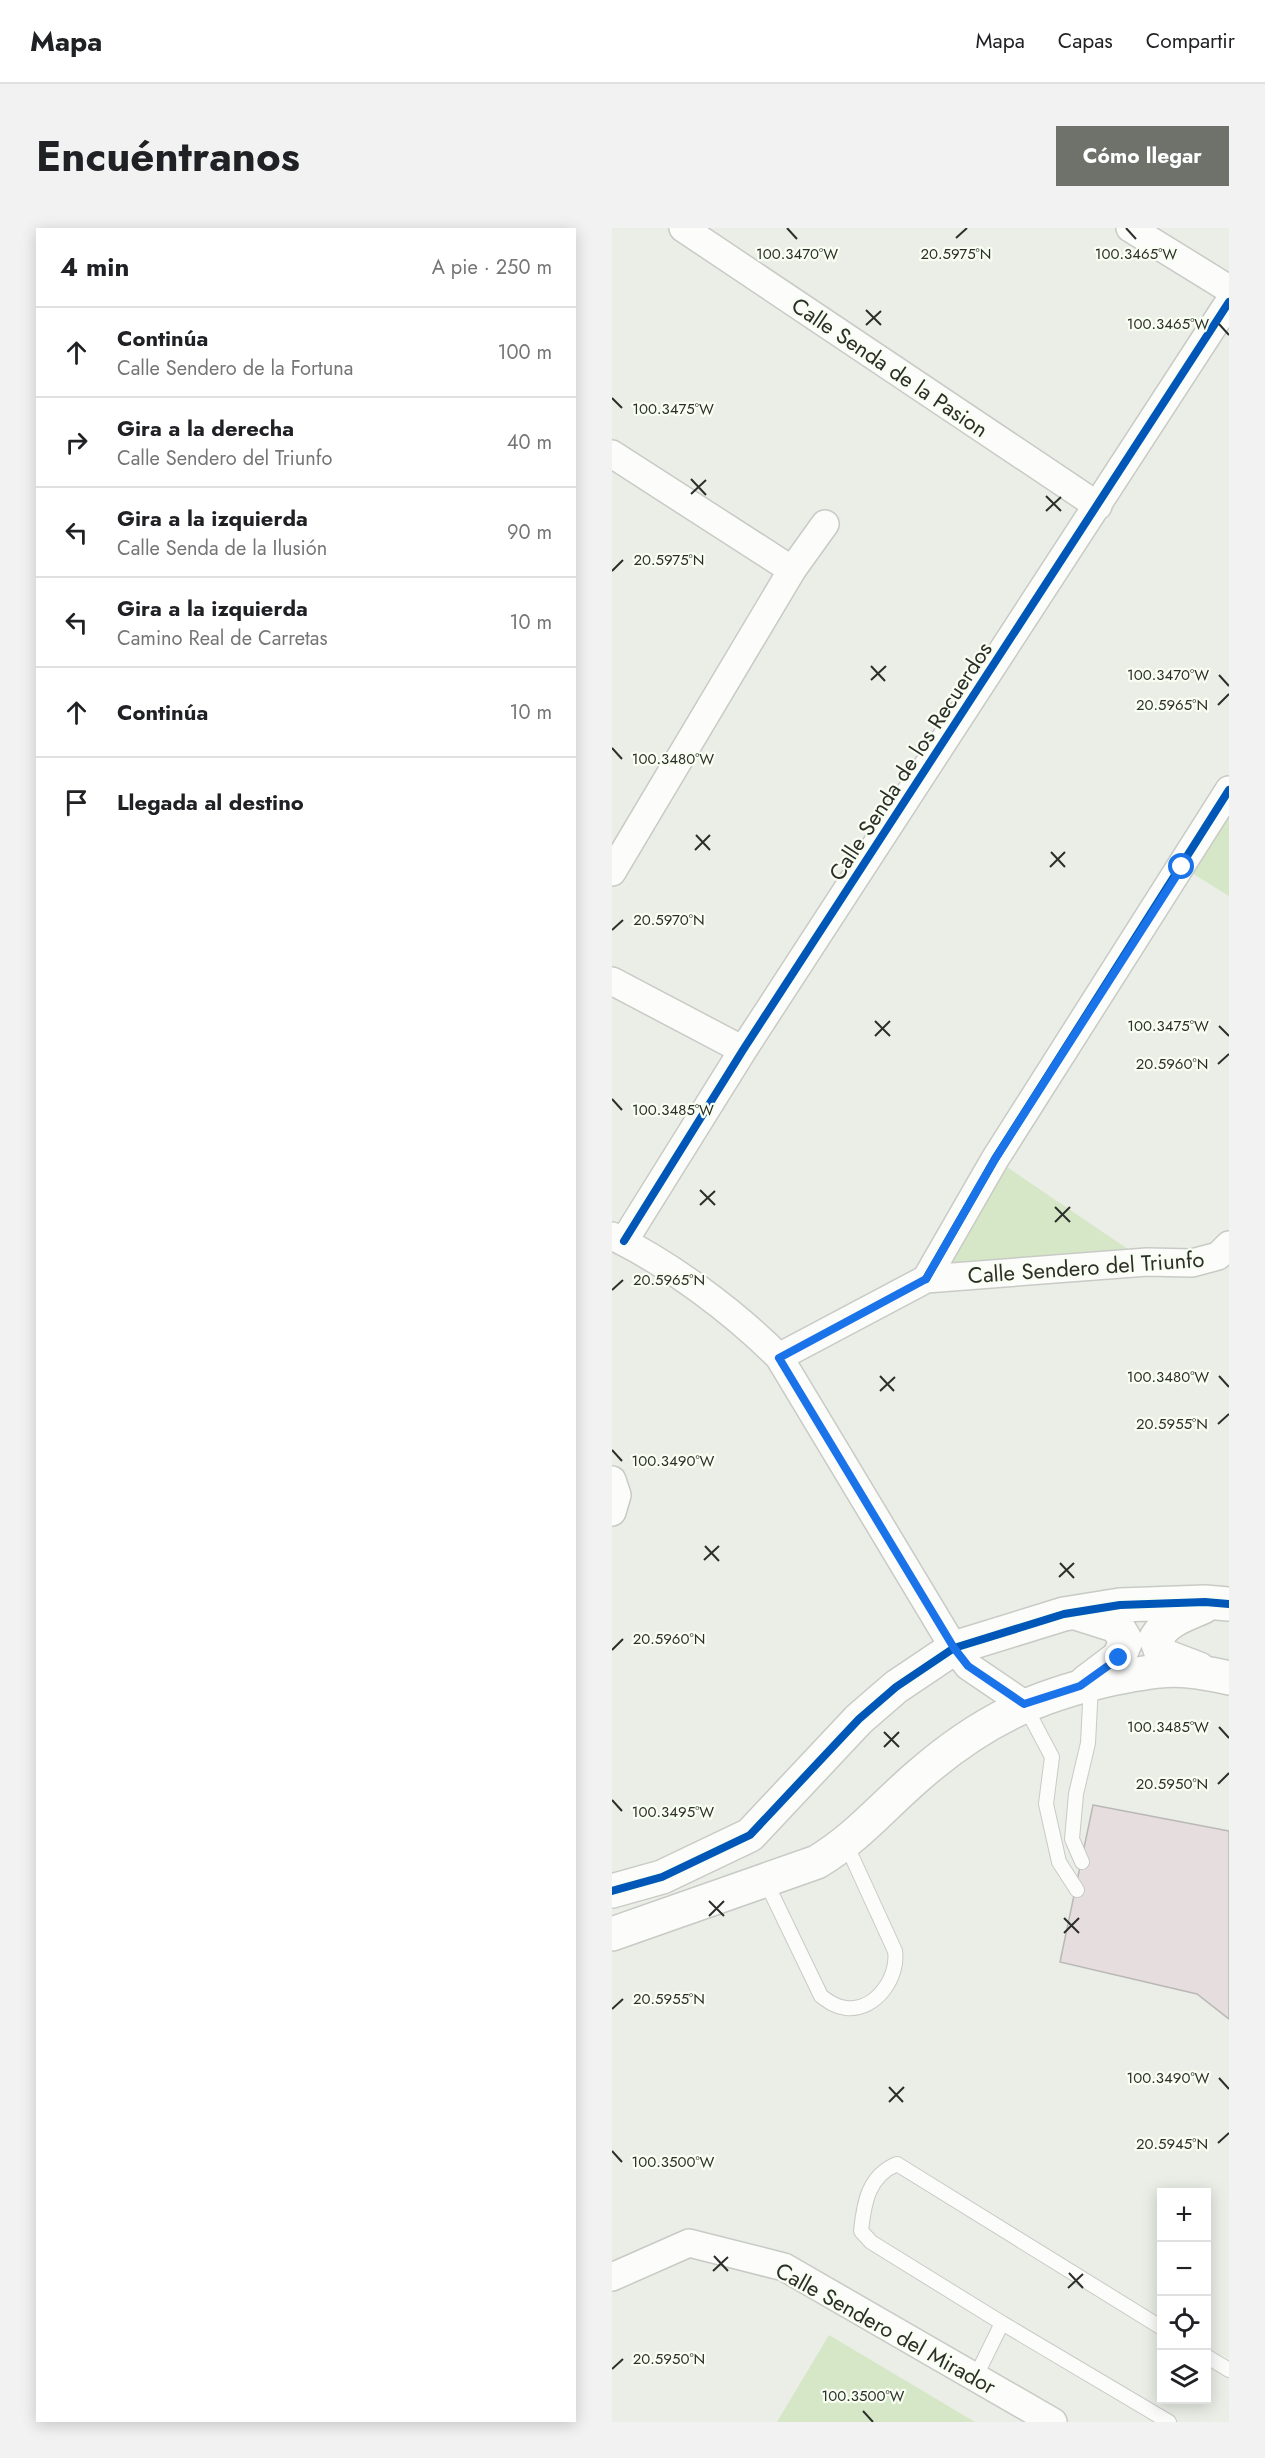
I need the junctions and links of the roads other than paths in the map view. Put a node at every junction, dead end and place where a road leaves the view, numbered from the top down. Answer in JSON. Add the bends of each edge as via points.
{"nodes":[{"id":1,"x":683,"y":228,"type":"edge"},
{"id":2,"x":1130,"y":228,"type":"edge"},
{"id":3,"x":1229,"y":289,"type":"edge"},
{"id":4,"x":1229,"y":302,"type":"edge"},
{"id":5,"x":612,"y":454,"type":"edge"},
{"id":6,"x":1098,"y":506,"type":"junction"},
{"id":7,"x":825,"y":524,"type":"dead end"},
{"id":8,"x":792,"y":570,"type":"junction"},
{"id":9,"x":1229,"y":790,"type":"edge"},
{"id":10,"x":612,"y":872,"type":"edge"},
{"id":11,"x":612,"y":981,"type":"edge"},
{"id":12,"x":743,"y":1050,"type":"junction"},
{"id":13,"x":618,"y":1238,"type":"edge"},
{"id":14,"x":1229,"y":1245,"type":"edge"},
{"id":15,"x":926,"y":1279,"type":"junction"},
{"id":16,"x":779,"y":1358,"type":"junction"},
{"id":17,"x":612,"y":1480,"type":"edge"},
{"id":18,"x":612,"y":1512,"type":"edge"},
{"id":19,"x":1221,"y":1603,"type":"edge"},
{"id":20,"x":1075,"y":1613,"type":"junction"},
{"id":21,"x":954,"y":1648,"type":"junction"},
{"id":22,"x":1222,"y":1676,"type":"edge"},
{"id":23,"x":1085,"y":1685,"type":"junction"},
{"id":24,"x":1024,"y":1704,"type":"junction"},
{"id":25,"x":846,"y":1844,"type":"junction"},
{"id":26,"x":1082,"y":1862,"type":"dead end"},
{"id":27,"x":766,"y":1882,"type":"junction"},
{"id":28,"x":1077,"y":1890,"type":"dead end"},
{"id":29,"x":612,"y":1891,"type":"edge"},
{"id":30,"x":612,"y":1934,"type":"edge"},
{"id":31,"x":612,"y":2277,"type":"edge"},
{"id":32,"x":1002,"y":2323,"type":"junction"},
{"id":33,"x":1157,"y":2326,"type":"edge"},
{"id":34,"x":1211,"y":2359,"type":"edge"},
{"id":35,"x":1229,"y":2370,"type":"edge"},
{"id":36,"x":976,"y":2376,"type":"junction"},
{"id":37,"x":1053,"y":2422,"type":"edge"},
{"id":38,"x":1169,"y":2422,"type":"edge"}],
"edges":[{"from":1,"to":6,"type":"street","name":"Calle Senda de la Pasion"},
{"from":2,"to":3,"type":"street"},
{"from":4,"to":6,"type":"street","name":"Calle Senda de los Recuerdos"},
{"from":5,"to":8,"type":"street"},
{"from":6,"to":12,"type":"street","name":"Calle Senda de los Recuerdos"},
{"from":7,"to":8,"type":"street"},
{"from":8,"to":10,"type":"street"},
{"from":9,"to":15,"type":"street","via":[[995,1159]]},
{"from":11,"to":12,"type":"street"},
{"from":12,"to":13,"type":"street","name":"Calle Senda de los Recuerdos"},
{"from":13,"to":16,"type":"street","via":[[745,1323]]},
{"from":14,"to":15,"type":"street","name":"Calle Sendero del Triunfo","via":[[1218,1256],[1192,1263],[1148,1262]]},
{"from":15,"to":16,"type":"street","name":"Calle Sendero del Triunfo"},
{"from":16,"to":21,"type":"street"},
{"from":17,"to":18,"type":"street","via":[[617,1495]]},
{"from":19,"to":20,"type":"street","via":[[1120,1605]]},
{"from":19,"to":22,"type":"street","via":[[1173,1620],[1156,1638],[1162,1655]]},
{"from":20,"to":21,"type":"street"},
{"from":20,"to":23,"type":"street","via":[[1117,1626],[1126,1641],[1119,1658]]},
{"from":21,"to":24,"type":"street","via":[[968,1666]]},
{"from":21,"to":29,"type":"street","via":[[896,1687],[859,1719],[750,1834],[662,1877]]},
{"from":22,"to":23,"type":"street","via":[[1187,1670]]},
{"from":23,"to":24,"type":"street"},
{"from":23,"to":26,"type":"lane","via":[[1088,1743],[1076,1794],[1072,1839]]},
{"from":24,"to":25,"type":"street","via":[[969,1735],[917,1776]]},
{"from":24,"to":28,"type":"lane","via":[[1052,1757],[1046,1804],[1059,1862]]},
{"from":25,"to":27,"type":"street","via":[[817,1862]]},
{"from":25,"to":27,"type":"lane","via":[[895,1951],[897,1964],[885,1989],[864,2004],[849,2008],[834,2005],[821,1996]]},
{"from":27,"to":30,"type":"street"},
{"from":31,"to":36,"type":"street","name":"Calle Sendero del Mirador","via":[[689,2243],[784,2267]]},
{"from":32,"to":33,"type":"lane","via":[[871,2242],[861,2231],[873,2180],[887,2168],[897,2164]]},
{"from":32,"to":36,"type":"lane"},
{"from":32,"to":38,"type":"lane"},
{"from":34,"to":35,"type":"lane"},
{"from":36,"to":37,"type":"street","name":"Calle Sendero del Mirador"}]}
